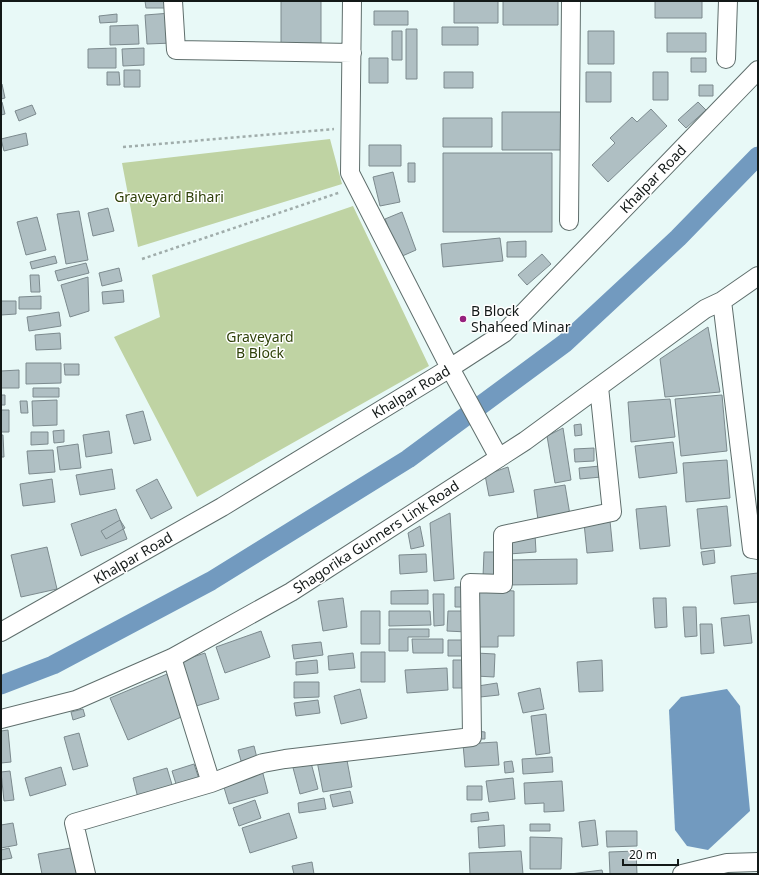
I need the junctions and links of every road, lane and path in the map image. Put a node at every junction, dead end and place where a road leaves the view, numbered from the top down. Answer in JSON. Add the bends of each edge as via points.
{"nodes":[{"id":1,"x":173,"y":1,"type":"edge"},
{"id":2,"x":352,"y":1,"type":"edge"},
{"id":3,"x":571,"y":1,"type":"edge"},
{"id":4,"x":728,"y":1,"type":"edge"},
{"id":5,"x":352,"y":53,"type":"junction"},
{"id":6,"x":726,"y":59,"type":"dead end"},
{"id":7,"x":758,"y":70,"type":"edge"},
{"id":8,"x":350,"y":128,"type":"junction"},
{"id":9,"x":123,"y":147,"type":"dead end"},
{"id":10,"x":357,"y":187,"type":"junction"},
{"id":11,"x":569,"y":221,"type":"dead end"},
{"id":12,"x":142,"y":259,"type":"dead end"},
{"id":13,"x":758,"y":276,"type":"edge"},
{"id":14,"x":722,"y":301,"type":"junction"},
{"id":15,"x":450,"y":368,"type":"junction"},
{"id":16,"x":599,"y":387,"type":"junction"},
{"id":17,"x":499,"y":458,"type":"junction"},
{"id":18,"x":758,"y":550,"type":"edge"},
{"id":19,"x":1,"y":632,"type":"edge"},
{"id":20,"x":172,"y":658,"type":"junction"},
{"id":21,"x":1,"y":719,"type":"edge"},
{"id":22,"x":211,"y":783,"type":"junction"},
{"id":23,"x":758,"y":862,"type":"edge"},
{"id":24,"x":86,"y":874,"type":"edge"},
{"id":25,"x":682,"y":874,"type":"edge"}],
"edges":[{"from":1,"to":5,"type":"street","via":[[176,50]]},
{"from":2,"to":5,"type":"street"},
{"from":3,"to":11,"type":"street"},
{"from":4,"to":6,"type":"street"},
{"from":5,"to":8,"type":"street"},
{"from":7,"to":15,"type":"street","name":"Khalpar Road","via":[[504,333]]},
{"from":8,"to":9,"type":"path"},
{"from":8,"to":10,"type":"street","via":[[350,173]]},
{"from":10,"to":12,"type":"path"},
{"from":10,"to":15,"type":"street"},
{"from":13,"to":14,"type":"street","name":"Shagorika Gunners Link Road"},
{"from":14,"to":16,"type":"street","name":"Shagorika Gunners Link Road","via":[[705,309]]},
{"from":14,"to":18,"type":"street","via":[[752,549]]},
{"from":15,"to":17,"type":"street"},
{"from":15,"to":19,"type":"street","name":"Khalpar Road","via":[[222,507]]},
{"from":16,"to":17,"type":"street","name":"Shagorika Gunners Link Road"},
{"from":16,"to":22,"type":"street","via":[[612,512],[503,535],[504,584],[470,583],[472,737],[263,763]]},
{"from":17,"to":20,"type":"street","name":"Shagorika Gunners Link Road","via":[[291,592]]},
{"from":20,"to":21,"type":"street","name":"Shagorika Gunners Link Road","via":[[76,700]]},
{"from":20,"to":22,"type":"street"},
{"from":22,"to":24,"type":"street","via":[[74,823]]},
{"from":23,"to":25,"type":"street","via":[[727,863]]}]}
